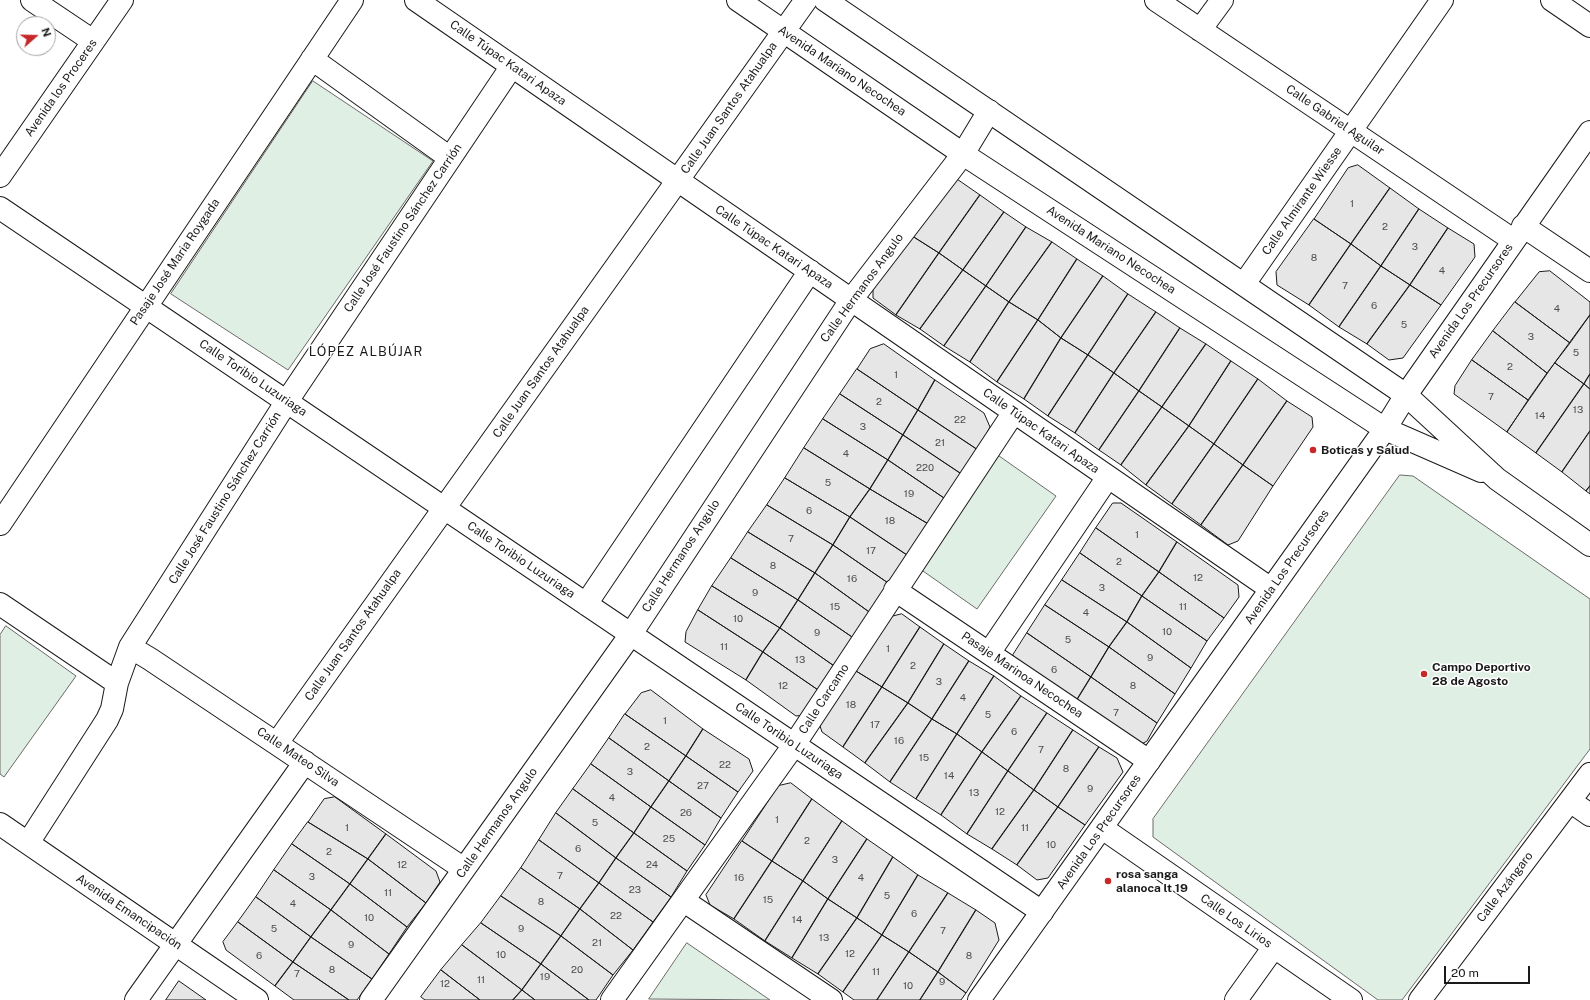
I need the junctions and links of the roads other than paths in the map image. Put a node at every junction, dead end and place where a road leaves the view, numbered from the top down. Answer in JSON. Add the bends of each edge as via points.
{"nodes":[{"id":1,"x":32,"y":0,"type":"edge"},
{"id":2,"x":122,"y":0,"type":"edge"},
{"id":3,"x":352,"y":0,"type":"edge"},
{"id":4,"x":416,"y":0,"type":"edge"},
{"id":5,"x":738,"y":0,"type":"edge"},
{"id":6,"x":806,"y":0,"type":"edge"},
{"id":7,"x":825,"y":0,"type":"edge"},
{"id":8,"x":1156,"y":0,"type":"edge"},
{"id":9,"x":1222,"y":0,"type":"edge"},
{"id":10,"x":1442,"y":0,"type":"edge"},
{"id":11,"x":1552,"y":0,"type":"edge"},
{"id":12,"x":1590,"y":26,"type":"edge"},
{"id":13,"x":1200,"y":30,"type":"junction"},
{"id":14,"x":784,"y":31,"type":"junction"},
{"id":15,"x":93,"y":41,"type":"junction"},
{"id":16,"x":312,"y":59,"type":"junction"},
{"id":17,"x":512,"y":66,"type":"junction"},
{"id":18,"x":989,"y":111,"type":"junction"},
{"id":19,"x":1351,"y":131,"type":"junction"},
{"id":20,"x":1590,"y":132,"type":"edge"},
{"id":21,"x":963,"y":154,"type":"junction"},
{"id":22,"x":450,"y":158,"type":"junction"},
{"id":23,"x":0,"y":176,"type":"edge"},
{"id":24,"x":677,"y":181,"type":"junction"},
{"id":25,"x":0,"y":208,"type":"edge"},
{"id":26,"x":1518,"y":233,"type":"junction"},
{"id":27,"x":810,"y":271,"type":"junction"},
{"id":28,"x":1590,"y":271,"type":"edge"},
{"id":29,"x":1244,"y":284,"type":"junction"},
{"id":30,"x":850,"y":300,"type":"junction"},
{"id":31,"x":145,"y":306,"type":"junction"},
{"id":32,"x":1406,"y":395,"type":"junction"},
{"id":33,"x":286,"y":401,"type":"junction"},
{"id":34,"x":1014,"y":412,"type":"junction"},
{"id":35,"x":1385,"y":428,"type":"junction"},
{"id":36,"x":1108,"y":477,"type":"junction"},
{"id":37,"x":1497,"y":478,"type":"junction"},
{"id":38,"x":444,"y":508,"type":"junction"},
{"id":39,"x":0,"y":524,"type":"edge"},
{"id":40,"x":1590,"y":545,"type":"edge"},
{"id":41,"x":895,"y":590,"type":"junction"},
{"id":42,"x":1271,"y":590,"type":"junction"},
{"id":43,"x":0,"y":604,"type":"edge"},
{"id":44,"x":586,"y":604,"type":"junction"},
{"id":45,"x":631,"y":634,"type":"junction"},
{"id":46,"x":130,"y":647,"type":"junction"},
{"id":47,"x":989,"y":653,"type":"junction"},
{"id":48,"x":117,"y":683,"type":"junction"},
{"id":49,"x":277,"y":743,"type":"junction"},
{"id":50,"x":794,"y":745,"type":"junction"},
{"id":51,"x":1149,"y":761,"type":"junction"},
{"id":52,"x":305,"y":762,"type":"junction"},
{"id":53,"x":1590,"y":774,"type":"edge"},
{"id":54,"x":1570,"y":801,"type":"junction"},
{"id":55,"x":1590,"y":815,"type":"edge"},
{"id":56,"x":0,"y":824,"type":"edge"},
{"id":57,"x":1102,"y":828,"type":"junction"},
{"id":58,"x":28,"y":843,"type":"junction"},
{"id":59,"x":464,"y":869,"type":"junction"},
{"id":60,"x":684,"y":901,"type":"junction"},
{"id":61,"x":1042,"y":912,"type":"junction"},
{"id":62,"x":176,"y":944,"type":"junction"},
{"id":63,"x":1274,"y":947,"type":"junction"},
{"id":64,"x":136,"y":1000,"type":"edge"},
{"id":65,"x":257,"y":1000,"type":"edge"},
{"id":66,"x":371,"y":1000,"type":"edge"},
{"id":67,"x":612,"y":1000,"type":"edge"},
{"id":68,"x":831,"y":1000,"type":"edge"},
{"id":69,"x":979,"y":1000,"type":"edge"},
{"id":70,"x":1236,"y":1000,"type":"edge"},
{"id":71,"x":1351,"y":1000,"type":"edge"},
{"id":72,"x":1420,"y":1000,"type":"edge"}],
"edges":[{"from":1,"to":15,"type":"street"},
{"from":2,"to":15,"type":"street","name":"Avenida los Proceres"},
{"from":3,"to":16,"type":"street","name":"Pasaje José Maria Roygada"},
{"from":4,"to":17,"type":"street","name":"Calle Túpac Katari Apaza"},
{"from":5,"to":14,"type":"street","name":"Avenida Mariano Necochea"},
{"from":6,"to":14,"type":"street","name":"Calle Juan Santos Atahualpa"},
{"from":7,"to":18,"type":"street","name":"Avenida Mariano Necochea"},
{"from":8,"to":13,"type":"street","name":"Calle Gabriel Aguilar"},
{"from":9,"to":13,"type":"street"},
{"from":10,"to":19,"type":"street","name":"Calle Almirante Wiesse"},
{"from":11,"to":12,"type":"street"},
{"from":13,"to":19,"type":"street","name":"Calle Gabriel Aguilar"},
{"from":14,"to":21,"type":"street","name":"Avenida Mariano Necochea"},
{"from":14,"to":24,"type":"street","name":"Calle Juan Santos Atahualpa"},
{"from":15,"to":23,"type":"street","name":"Avenida los Proceres"},
{"from":16,"to":22,"type":"street"},
{"from":16,"to":31,"type":"street","name":"Pasaje José Maria Roygada"},
{"from":17,"to":22,"type":"street","name":"Calle José Faustino Sánchez Carrión"},
{"from":17,"to":24,"type":"street","name":"Calle Túpac Katari Apaza"},
{"from":18,"to":21,"type":"street","name":"Calle Hermanos Angulo"},
{"from":18,"to":29,"type":"street","name":"Avenida Mariano Necochea"},
{"from":19,"to":26,"type":"street","name":"Calle Gabriel Aguilar"},
{"from":19,"to":29,"type":"street","name":"Calle Almirante Wiesse"},
{"from":20,"to":26,"type":"street","name":"Avenida Los Precursores"},
{"from":21,"to":30,"type":"street","name":"Calle Hermanos Angulo"},
{"from":21,"to":35,"type":"street","name":"Avenida Mariano Necochea"},
{"from":22,"to":33,"type":"street","name":"Calle José Faustino Sánchez Carrión"},
{"from":24,"to":27,"type":"street","name":"Calle Túpac Katari Apaza"},
{"from":24,"to":38,"type":"street","name":"Calle Juan Santos Atahualpa"},
{"from":25,"to":31,"type":"street","name":"Calle Toribio Luzuriaga"},
{"from":26,"to":28,"type":"street","name":"Calle Gabriel Aguilar"},
{"from":26,"to":32,"type":"street","name":"Avenida Los Precursores"},
{"from":27,"to":30,"type":"street","name":"Calle Túpac Katari Apaza"},
{"from":27,"to":44,"type":"street"},
{"from":29,"to":32,"type":"street","name":"Avenida Mariano Necochea"},
{"from":30,"to":34,"type":"street","name":"Calle Túpac Katari Apaza"},
{"from":30,"to":45,"type":"street","name":"Calle Hermanos Angulo"},
{"from":31,"to":33,"type":"street","name":"Calle Toribio Luzuriaga"},
{"from":31,"to":39,"type":"street","name":"Pasaje José Maria Roygada"},
{"from":32,"to":35,"type":"street","name":"Avenida Los Precursores"},
{"from":32,"to":37,"type":"street","name":"Avenida Mariano Necochea"},
{"from":33,"to":38,"type":"street","name":"Calle Toribio Luzuriaga"},
{"from":33,"to":46,"type":"street","name":"Calle José Faustino Sánchez Carrión"},
{"from":34,"to":36,"type":"street","name":"Calle Túpac Katari Apaza"},
{"from":34,"to":41,"type":"street","name":"Calle Carcamo"},
{"from":35,"to":37,"type":"street","name":"Avenida Mariano Necochea"},
{"from":35,"to":42,"type":"street","name":"Avenida Los Precursores"},
{"from":36,"to":42,"type":"street","name":"Calle Túpac Katari Apaza"},
{"from":36,"to":47,"type":"street"},
{"from":37,"to":40,"type":"street","name":"Avenida Mariano Necochea"},
{"from":38,"to":44,"type":"street","name":"Calle Toribio Luzuriaga"},
{"from":38,"to":49,"type":"street","name":"Calle Juan Santos Atahualpa"},
{"from":41,"to":47,"type":"street","name":"Pasaje Marinoa Necochea"},
{"from":41,"to":50,"type":"street","name":"Calle Carcamo"},
{"from":42,"to":51,"type":"street","name":"Avenida Los Precursores"},
{"from":43,"to":48,"type":"street"},
{"from":44,"to":45,"type":"street","name":"Calle Toribio Luzuriaga"},
{"from":45,"to":50,"type":"street","name":"Calle Toribio Luzuriaga"},
{"from":45,"to":59,"type":"street","name":"Calle Hermanos Angulo"},
{"from":46,"to":48,"type":"street","name":"Calle José Faustino Sánchez Carrión"},
{"from":46,"to":49,"type":"street","name":"Calle Mateo Silva"},
{"from":47,"to":51,"type":"street","name":"Pasaje Marinoa Necochea"},
{"from":48,"to":58,"type":"street","name":"Calle José Faustino Sánchez Carrión","via":[[107,720]]},
{"from":49,"to":52,"type":"street","name":"Calle Mateo Silva"},
{"from":50,"to":60,"type":"street","name":"Calle Carcamo"},
{"from":50,"to":61,"type":"street","name":"Calle Toribio Luzuriaga"},
{"from":51,"to":57,"type":"street","name":"Avenida Los Precursores"},
{"from":52,"to":59,"type":"street","name":"Calle Mateo Silva"},
{"from":52,"to":62,"type":"street"},
{"from":53,"to":54,"type":"street","name":"Calle Azángaro"},
{"from":54,"to":55,"type":"street"},
{"from":54,"to":72,"type":"street","name":"Calle Azángaro"},
{"from":56,"to":58,"type":"street","name":"Avenida Emancipación"},
{"from":57,"to":61,"type":"street","name":"Avenida Los Precursores"},
{"from":57,"to":63,"type":"street","name":"Calle Los Lirios"},
{"from":58,"to":62,"type":"street","name":"Avenida Emancipación"},
{"from":59,"to":66,"type":"street","name":"Calle Hermanos Angulo"},
{"from":60,"to":67,"type":"street","name":"Calle Carcamo"},
{"from":60,"to":68,"type":"street"},
{"from":61,"to":69,"type":"street","name":"Avenida Los Precursores"},
{"from":62,"to":64,"type":"street"},
{"from":62,"to":65,"type":"street","name":"Avenida Emancipación"},
{"from":63,"to":70,"type":"street"},
{"from":63,"to":71,"type":"street","name":"Calle Los Lirios"}]}
